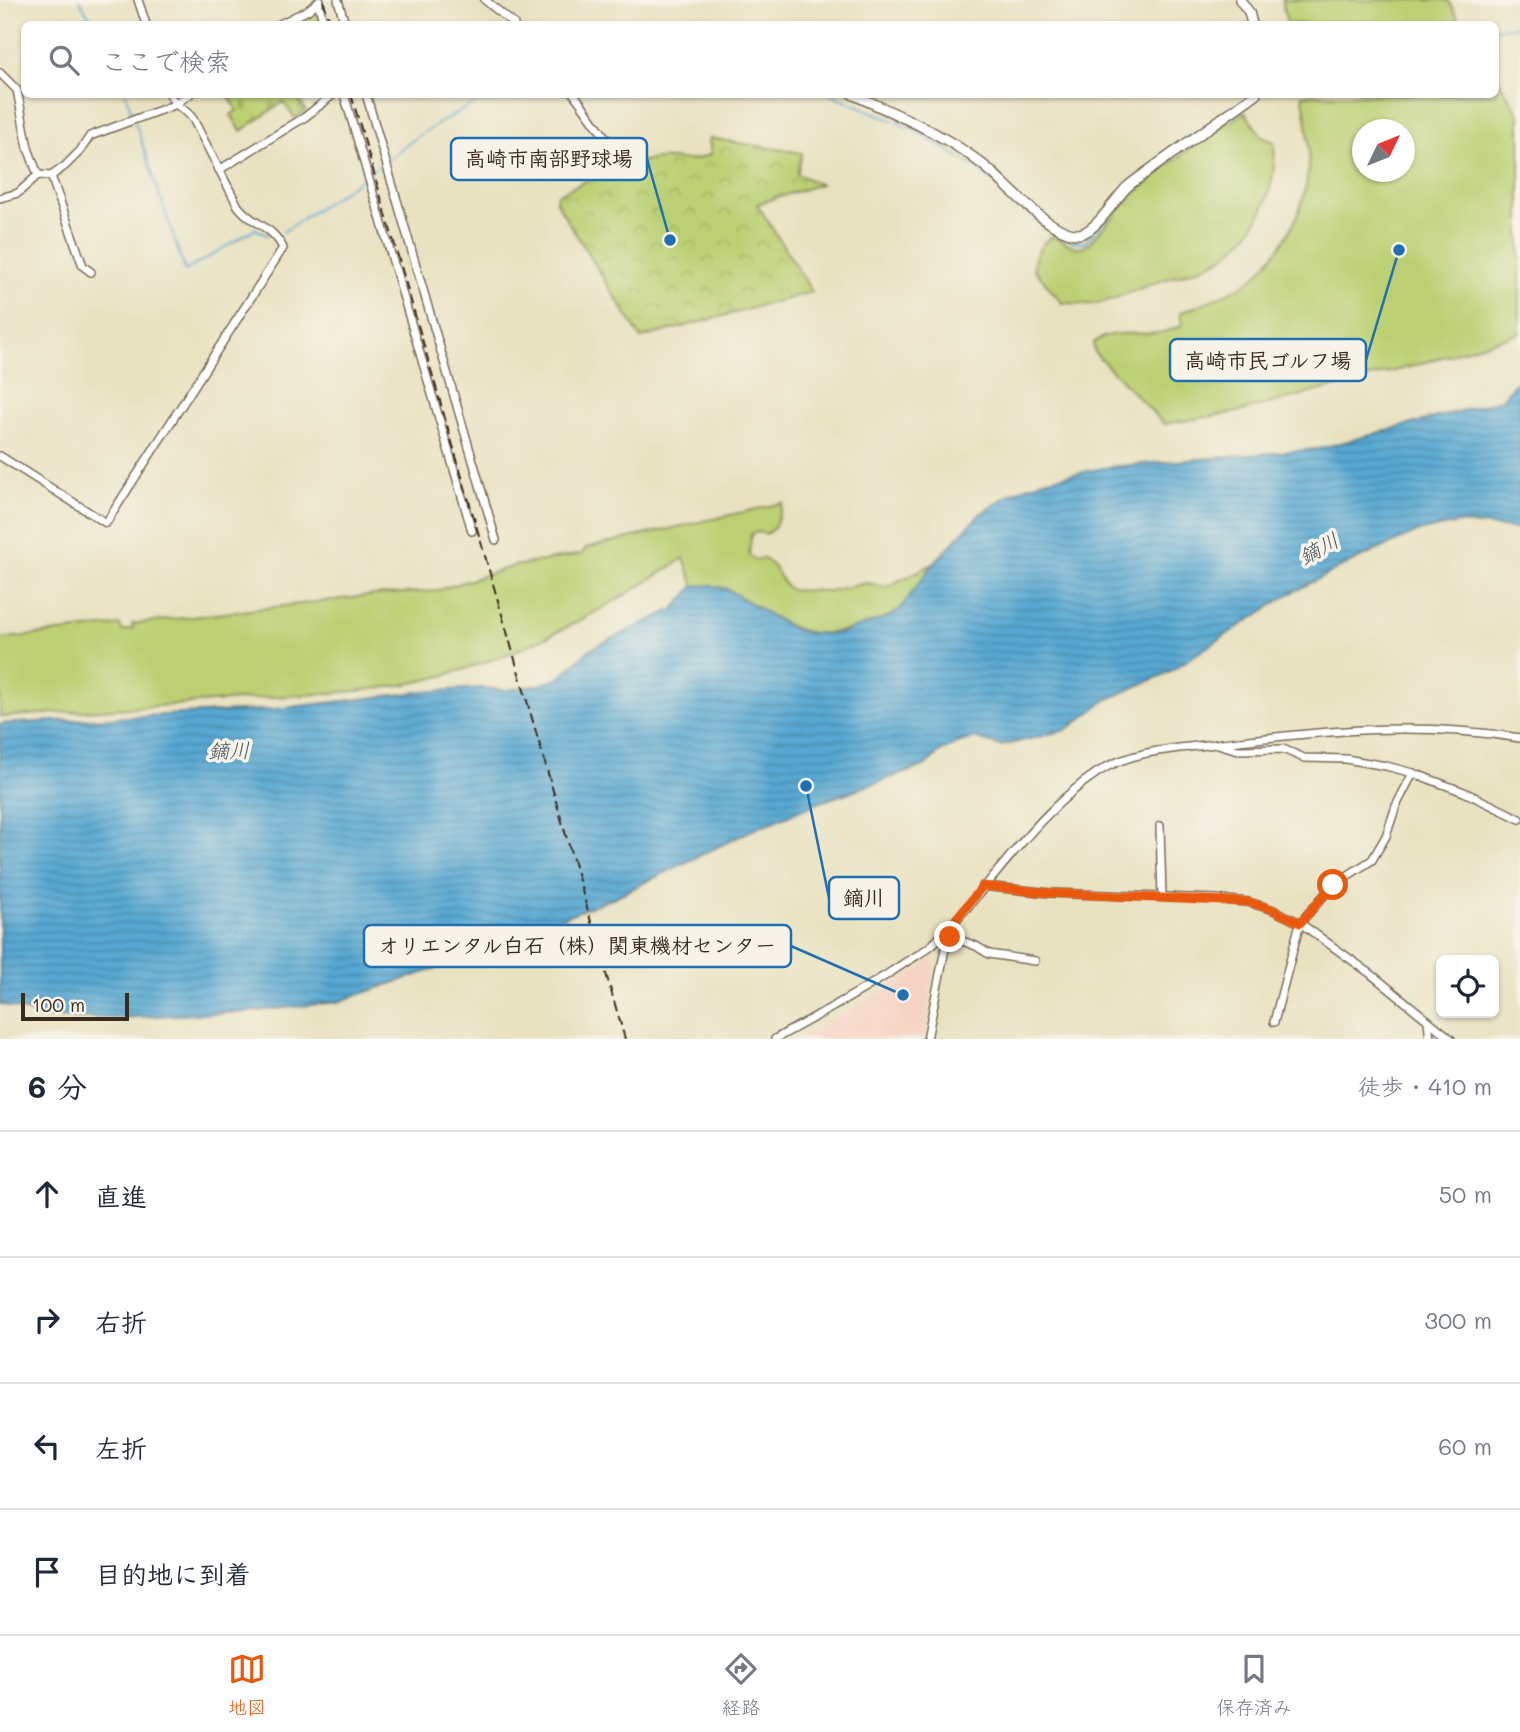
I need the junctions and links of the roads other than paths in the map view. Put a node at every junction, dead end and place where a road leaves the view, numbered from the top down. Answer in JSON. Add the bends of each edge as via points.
{"nodes":[{"id":1,"x":138,"y":0,"type":"edge"},
{"id":2,"x":338,"y":0,"type":"edge"},
{"id":3,"x":485,"y":0,"type":"edge"},
{"id":4,"x":1240,"y":0,"type":"edge"},
{"id":5,"x":318,"y":1,"type":"edge"},
{"id":6,"x":145,"y":21,"type":"edge"},
{"id":7,"x":285,"y":21,"type":"edge"},
{"id":8,"x":323,"y":21,"type":"edge"},
{"id":9,"x":344,"y":21,"type":"edge"},
{"id":10,"x":510,"y":21,"type":"edge"},
{"id":11,"x":1251,"y":21,"type":"edge"},
{"id":12,"x":0,"y":73,"type":"edge"},
{"id":13,"x":171,"y":98,"type":"edge"},
{"id":14,"x":184,"y":98,"type":"edge"},
{"id":15,"x":329,"y":98,"type":"edge"},
{"id":16,"x":345,"y":98,"type":"edge"},
{"id":17,"x":367,"y":98,"type":"edge"},
{"id":18,"x":577,"y":98,"type":"edge"},
{"id":19,"x":861,"y":98,"type":"edge"},
{"id":20,"x":1250,"y":98,"type":"edge"},
{"id":21,"x":174,"y":105,"type":"junction"},
{"id":22,"x":624,"y":163,"type":"dead end"},
{"id":23,"x":219,"y":170,"type":"junction"},
{"id":24,"x":38,"y":175,"type":"junction"},
{"id":25,"x":51,"y":176,"type":"junction"},
{"id":26,"x":0,"y":198,"type":"edge"},
{"id":27,"x":91,"y":272,"type":"dead end"},
{"id":28,"x":0,"y":456,"type":"edge"},
{"id":29,"x":472,"y":531,"type":"dead end"},
{"id":30,"x":496,"y":540,"type":"dead end"},
{"id":31,"x":1520,"y":738,"type":"edge"},
{"id":32,"x":1217,"y":744,"type":"junction"},
{"id":33,"x":1413,"y":772,"type":"junction"},
{"id":34,"x":1520,"y":820,"type":"edge"},
{"id":35,"x":1160,"y":826,"type":"dead end"},
{"id":36,"x":983,"y":886,"type":"junction"},
{"id":37,"x":1162,"y":897,"type":"junction"},
{"id":38,"x":1300,"y":923,"type":"junction"},
{"id":39,"x":946,"y":935,"type":"junction"},
{"id":40,"x":1035,"y":961,"type":"dead end"},
{"id":41,"x":1428,"y":1021,"type":"junction"},
{"id":42,"x":1273,"y":1022,"type":"dead end"},
{"id":43,"x":775,"y":1039,"type":"edge"},
{"id":44,"x":927,"y":1039,"type":"edge"},
{"id":45,"x":1430,"y":1039,"type":"edge"},
{"id":46,"x":1451,"y":1039,"type":"edge"}],
"edges":[{"from":1,"to":6,"type":"street"},
{"from":2,"to":9,"type":"street"},
{"from":3,"to":10,"type":"street"},
{"from":4,"to":11,"type":"street"},
{"from":5,"to":7,"type":"street"},
{"from":5,"to":8,"type":"street"},
{"from":12,"to":24,"type":"street","via":[[17,90]]},
{"from":13,"to":21,"type":"street"},
{"from":14,"to":21,"type":"street"},
{"from":15,"to":23,"type":"street"},
{"from":16,"to":29,"type":"street"},
{"from":17,"to":30,"type":"street"},
{"from":18,"to":22,"type":"street"},
{"from":19,"to":20,"type":"street","via":[[943,139],[986,167],[1027,206],[1063,230],[1078,234],[1091,229],[1127,187]]},
{"from":21,"to":23,"type":"street","via":[[189,113]]},
{"from":21,"to":25,"type":"street","via":[[90,136],[74,159]]},
{"from":23,"to":28,"type":"street","via":[[242,212],[272,230],[283,248],[106,523]]},
{"from":24,"to":25,"type":"street"},
{"from":24,"to":26,"type":"street","via":[[18,193]]},
{"from":25,"to":27,"type":"street","via":[[83,266]]},
{"from":31,"to":32,"type":"street","via":[[1434,729],[1359,729]]},
{"from":32,"to":33,"type":"street","via":[[1238,750],[1283,749],[1304,758],[1346,759]]},
{"from":32,"to":36,"type":"street","via":[[1160,751],[1106,767],[1067,797]]},
{"from":33,"to":34,"type":"street"},
{"from":33,"to":38,"type":"street","via":[[1371,860],[1333,885]]},
{"from":35,"to":37,"type":"street"},
{"from":36,"to":37,"type":"street"},
{"from":36,"to":39,"type":"street"},
{"from":37,"to":38,"type":"street","via":[[1248,902]]},
{"from":38,"to":41,"type":"street"},
{"from":38,"to":42,"type":"street"},
{"from":39,"to":40,"type":"street","via":[[989,954]]},
{"from":39,"to":43,"type":"street","via":[[881,979]]},
{"from":39,"to":44,"type":"street"},
{"from":41,"to":45,"type":"street"},
{"from":41,"to":46,"type":"street"}]}
